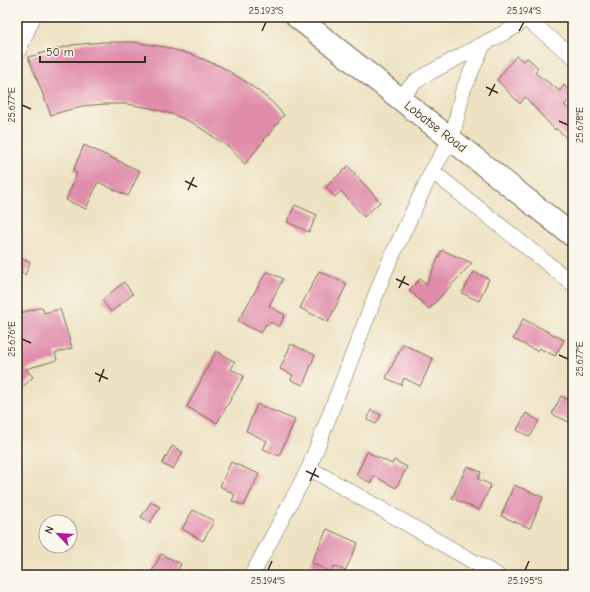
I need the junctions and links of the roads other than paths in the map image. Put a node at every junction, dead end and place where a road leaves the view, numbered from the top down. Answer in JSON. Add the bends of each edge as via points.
{"nodes":[{"id":1,"x":33,"y":17,"type":"edge"},
{"id":2,"x":297,"y":17,"type":"edge"},
{"id":3,"x":527,"y":18,"type":"edge"},
{"id":4,"x":483,"y":45,"type":"junction"},
{"id":5,"x":17,"y":54,"type":"edge"},
{"id":6,"x":573,"y":56,"type":"edge"},
{"id":7,"x":400,"y":97,"type":"junction"},
{"id":8,"x":452,"y":138,"type":"junction"},
{"id":9,"x":432,"y":171,"type":"junction"},
{"id":10,"x":573,"y":236,"type":"edge"},
{"id":11,"x":573,"y":284,"type":"edge"},
{"id":12,"x":309,"y":468,"type":"junction"},
{"id":13,"x":252,"y":575,"type":"edge"},
{"id":14,"x":497,"y":575,"type":"edge"}],
"edges":[{"from":1,"to":5,"type":"street"},
{"from":2,"to":7,"type":"highway","name":"Lobatse Road"},
{"from":3,"to":4,"type":"street"},
{"from":3,"to":6,"type":"street"},
{"from":4,"to":7,"type":"street","via":[[456,57],[416,81]]},
{"from":4,"to":8,"type":"street","via":[[464,90]]},
{"from":7,"to":8,"type":"highway","name":"Lobatse Road"},
{"from":8,"to":9,"type":"street"},
{"from":8,"to":10,"type":"highway","name":"Lobatse Road"},
{"from":9,"to":11,"type":"street"},
{"from":9,"to":12,"type":"street","via":[[384,271]]},
{"from":12,"to":13,"type":"street"},
{"from":12,"to":14,"type":"street"}]}
